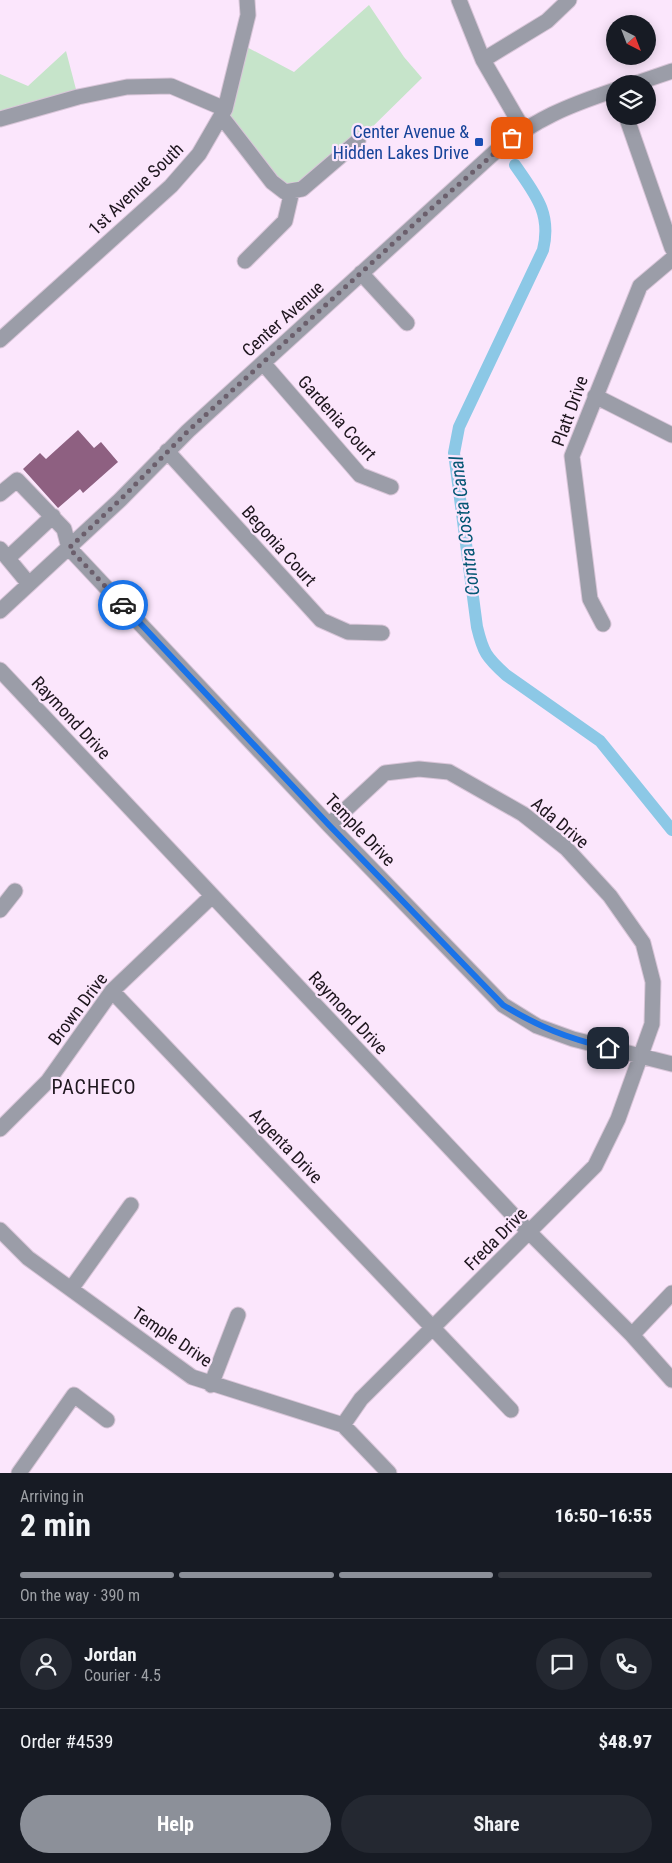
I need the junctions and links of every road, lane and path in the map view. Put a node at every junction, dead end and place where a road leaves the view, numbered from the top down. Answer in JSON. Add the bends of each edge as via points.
{"nodes":[{"id":1,"x":247,"y":0,"type":"edge"},
{"id":2,"x":459,"y":0,"type":"edge"},
{"id":3,"x":569,"y":0,"type":"edge"},
{"id":4,"x":483,"y":60,"type":"junction"},
{"id":5,"x":672,"y":71,"type":"edge"},
{"id":6,"x":656,"y":76,"type":"edge"},
{"id":7,"x":606,"y":93,"type":"edge"},
{"id":8,"x":223,"y":113,"type":"junction"},
{"id":9,"x":0,"y":119,"type":"edge"},
{"id":10,"x":629,"y":125,"type":"edge"},
{"id":11,"x":524,"y":129,"type":"junction"},
{"id":12,"x":358,"y":141,"type":"dead end"},
{"id":13,"x":292,"y":191,"type":"junction"},
{"id":14,"x":672,"y":248,"type":"edge"},
{"id":15,"x":672,"y":259,"type":"edge"},
{"id":16,"x":245,"y":261,"type":"dead end"},
{"id":17,"x":362,"y":273,"type":"junction"},
{"id":18,"x":407,"y":323,"type":"dead end"},
{"id":19,"x":0,"y":340,"type":"edge"},
{"id":20,"x":263,"y":363,"type":"junction"},
{"id":21,"x":595,"y":396,"type":"junction"},
{"id":22,"x":672,"y":434,"type":"edge"},
{"id":23,"x":167,"y":452,"type":"junction"},
{"id":24,"x":391,"y":487,"type":"dead end"},
{"id":25,"x":0,"y":494,"type":"edge"},
{"id":26,"x":52,"y":516,"type":"junction"},
{"id":27,"x":69,"y":548,"type":"junction"},
{"id":28,"x":4,"y":554,"type":"edge"},
{"id":29,"x":29,"y":584,"type":"junction"},
{"id":30,"x":0,"y":611,"type":"edge"},
{"id":31,"x":603,"y":624,"type":"dead end"},
{"id":32,"x":382,"y":633,"type":"dead end"},
{"id":33,"x":0,"y":670,"type":"edge"},
{"id":34,"x":329,"y":825,"type":"junction"},
{"id":35,"x":15,"y":891,"type":"dead end"},
{"id":36,"x":212,"y":896,"type":"junction"},
{"id":37,"x":0,"y":910,"type":"edge"},
{"id":38,"x":112,"y":991,"type":"junction"},
{"id":39,"x":642,"y":1058,"type":"junction"},
{"id":40,"x":672,"y":1064,"type":"edge"},
{"id":41,"x":0,"y":1129,"type":"edge"},
{"id":42,"x":131,"y":1205,"type":"dead end"},
{"id":43,"x":0,"y":1230,"type":"edge"},
{"id":44,"x":528,"y":1232,"type":"junction"},
{"id":45,"x":71,"y":1289,"type":"junction"},
{"id":46,"x":672,"y":1293,"type":"edge"},
{"id":47,"x":238,"y":1315,"type":"dead end"},
{"id":48,"x":434,"y":1327,"type":"junction"},
{"id":49,"x":632,"y":1335,"type":"junction"},
{"id":50,"x":672,"y":1380,"type":"edge"},
{"id":51,"x":211,"y":1385,"type":"junction"},
{"id":52,"x":511,"y":1410,"type":"dead end"},
{"id":53,"x":107,"y":1420,"type":"dead end"},
{"id":54,"x":343,"y":1425,"type":"junction"},
{"id":55,"x":18,"y":1473,"type":"edge"},
{"id":56,"x":389,"y":1473,"type":"edge"}],
"edges":[{"from":1,"to":8,"type":"street","name":"1st Avenue South","via":[[248,15]]},
{"from":2,"to":4,"type":"street"},
{"from":3,"to":4,"type":"street","via":[[547,21]]},
{"from":4,"to":11,"type":"street"},
{"from":5,"to":6,"type":"street"},
{"from":7,"to":11,"type":"street","name":"Center Avenue","via":[[571,104]]},
{"from":8,"to":9,"type":"street","via":[[171,86],[128,87]]},
{"from":8,"to":13,"type":"street","via":[[272,182],[285,192]]},
{"from":8,"to":19,"type":"street","name":"1st Avenue South","via":[[199,154],[171,186]]},
{"from":10,"to":14,"type":"street"},
{"from":11,"to":17,"type":"street","name":"Center Avenue","via":[[496,150]]},
{"from":12,"to":13,"type":"street","via":[[302,189]]},
{"from":13,"to":16,"type":"street","via":[[285,221]]},
{"from":15,"to":21,"type":"street","name":"Platt Drive","via":[[640,286]]},
{"from":17,"to":18,"type":"street"},
{"from":17,"to":20,"type":"street","name":"Center Avenue"},
{"from":20,"to":23,"type":"street","name":"Center Avenue"},
{"from":20,"to":24,"type":"street","name":"Gardenia Court","via":[[360,475]]},
{"from":21,"to":22,"type":"street"},
{"from":21,"to":31,"type":"street","name":"Platt Drive","via":[[572,456],[590,599]]},
{"from":23,"to":27,"type":"street","name":"Center Avenue"},
{"from":23,"to":32,"type":"street","name":"Begonia Court","via":[[320,620],[348,632]]},
{"from":25,"to":26,"type":"street","via":[[17,480]]},
{"from":26,"to":27,"type":"street","via":[[64,529]]},
{"from":26,"to":28,"type":"street"},
{"from":27,"to":29,"type":"street","name":"Center Avenue"},
{"from":27,"to":34,"type":"street","name":"Temple Drive"},
{"from":28,"to":29,"type":"street"},
{"from":29,"to":30,"type":"street","name":"Center Avenue"},
{"from":33,"to":36,"type":"street","name":"Raymond Drive"},
{"from":34,"to":39,"type":"street","name":"Temple Drive","via":[[503,1005],[537,1026],[573,1040]]},
{"from":34,"to":39,"type":"street","name":"Ada Drive","via":[[385,773],[419,769],[449,772],[524,814],[566,848],[610,896],[643,944],[653,982],[652,1024]]},
{"from":35,"to":37,"type":"street"},
{"from":36,"to":38,"type":"street","name":"Brown Drive"},
{"from":36,"to":44,"type":"street","name":"Raymond Drive"},
{"from":38,"to":41,"type":"street","name":"Brown Drive","via":[[48,1081]]},
{"from":38,"to":48,"type":"street","name":"Argenta Drive"},
{"from":39,"to":40,"type":"street","name":"Temple Drive"},
{"from":39,"to":44,"type":"street","name":"Freda Drive","via":[[595,1166]]},
{"from":42,"to":45,"type":"street"},
{"from":43,"to":45,"type":"street","name":"Temple Drive","via":[[28,1258]]},
{"from":44,"to":48,"type":"street","name":"Freda Drive"},
{"from":44,"to":49,"type":"street","name":"Raymond Drive"},
{"from":45,"to":51,"type":"street","name":"Temple Drive","via":[[192,1377]]},
{"from":46,"to":49,"type":"street"},
{"from":47,"to":51,"type":"street"},
{"from":48,"to":52,"type":"street","name":"Argenta Drive"},
{"from":48,"to":54,"type":"street","name":"Freda Drive","via":[[362,1398]]},
{"from":49,"to":50,"type":"street","name":"Raymond Drive"},
{"from":51,"to":54,"type":"street","name":"Temple Drive"},
{"from":53,"to":55,"type":"street","via":[[74,1395]]},
{"from":54,"to":56,"type":"street","name":"Temple Drive"}]}
